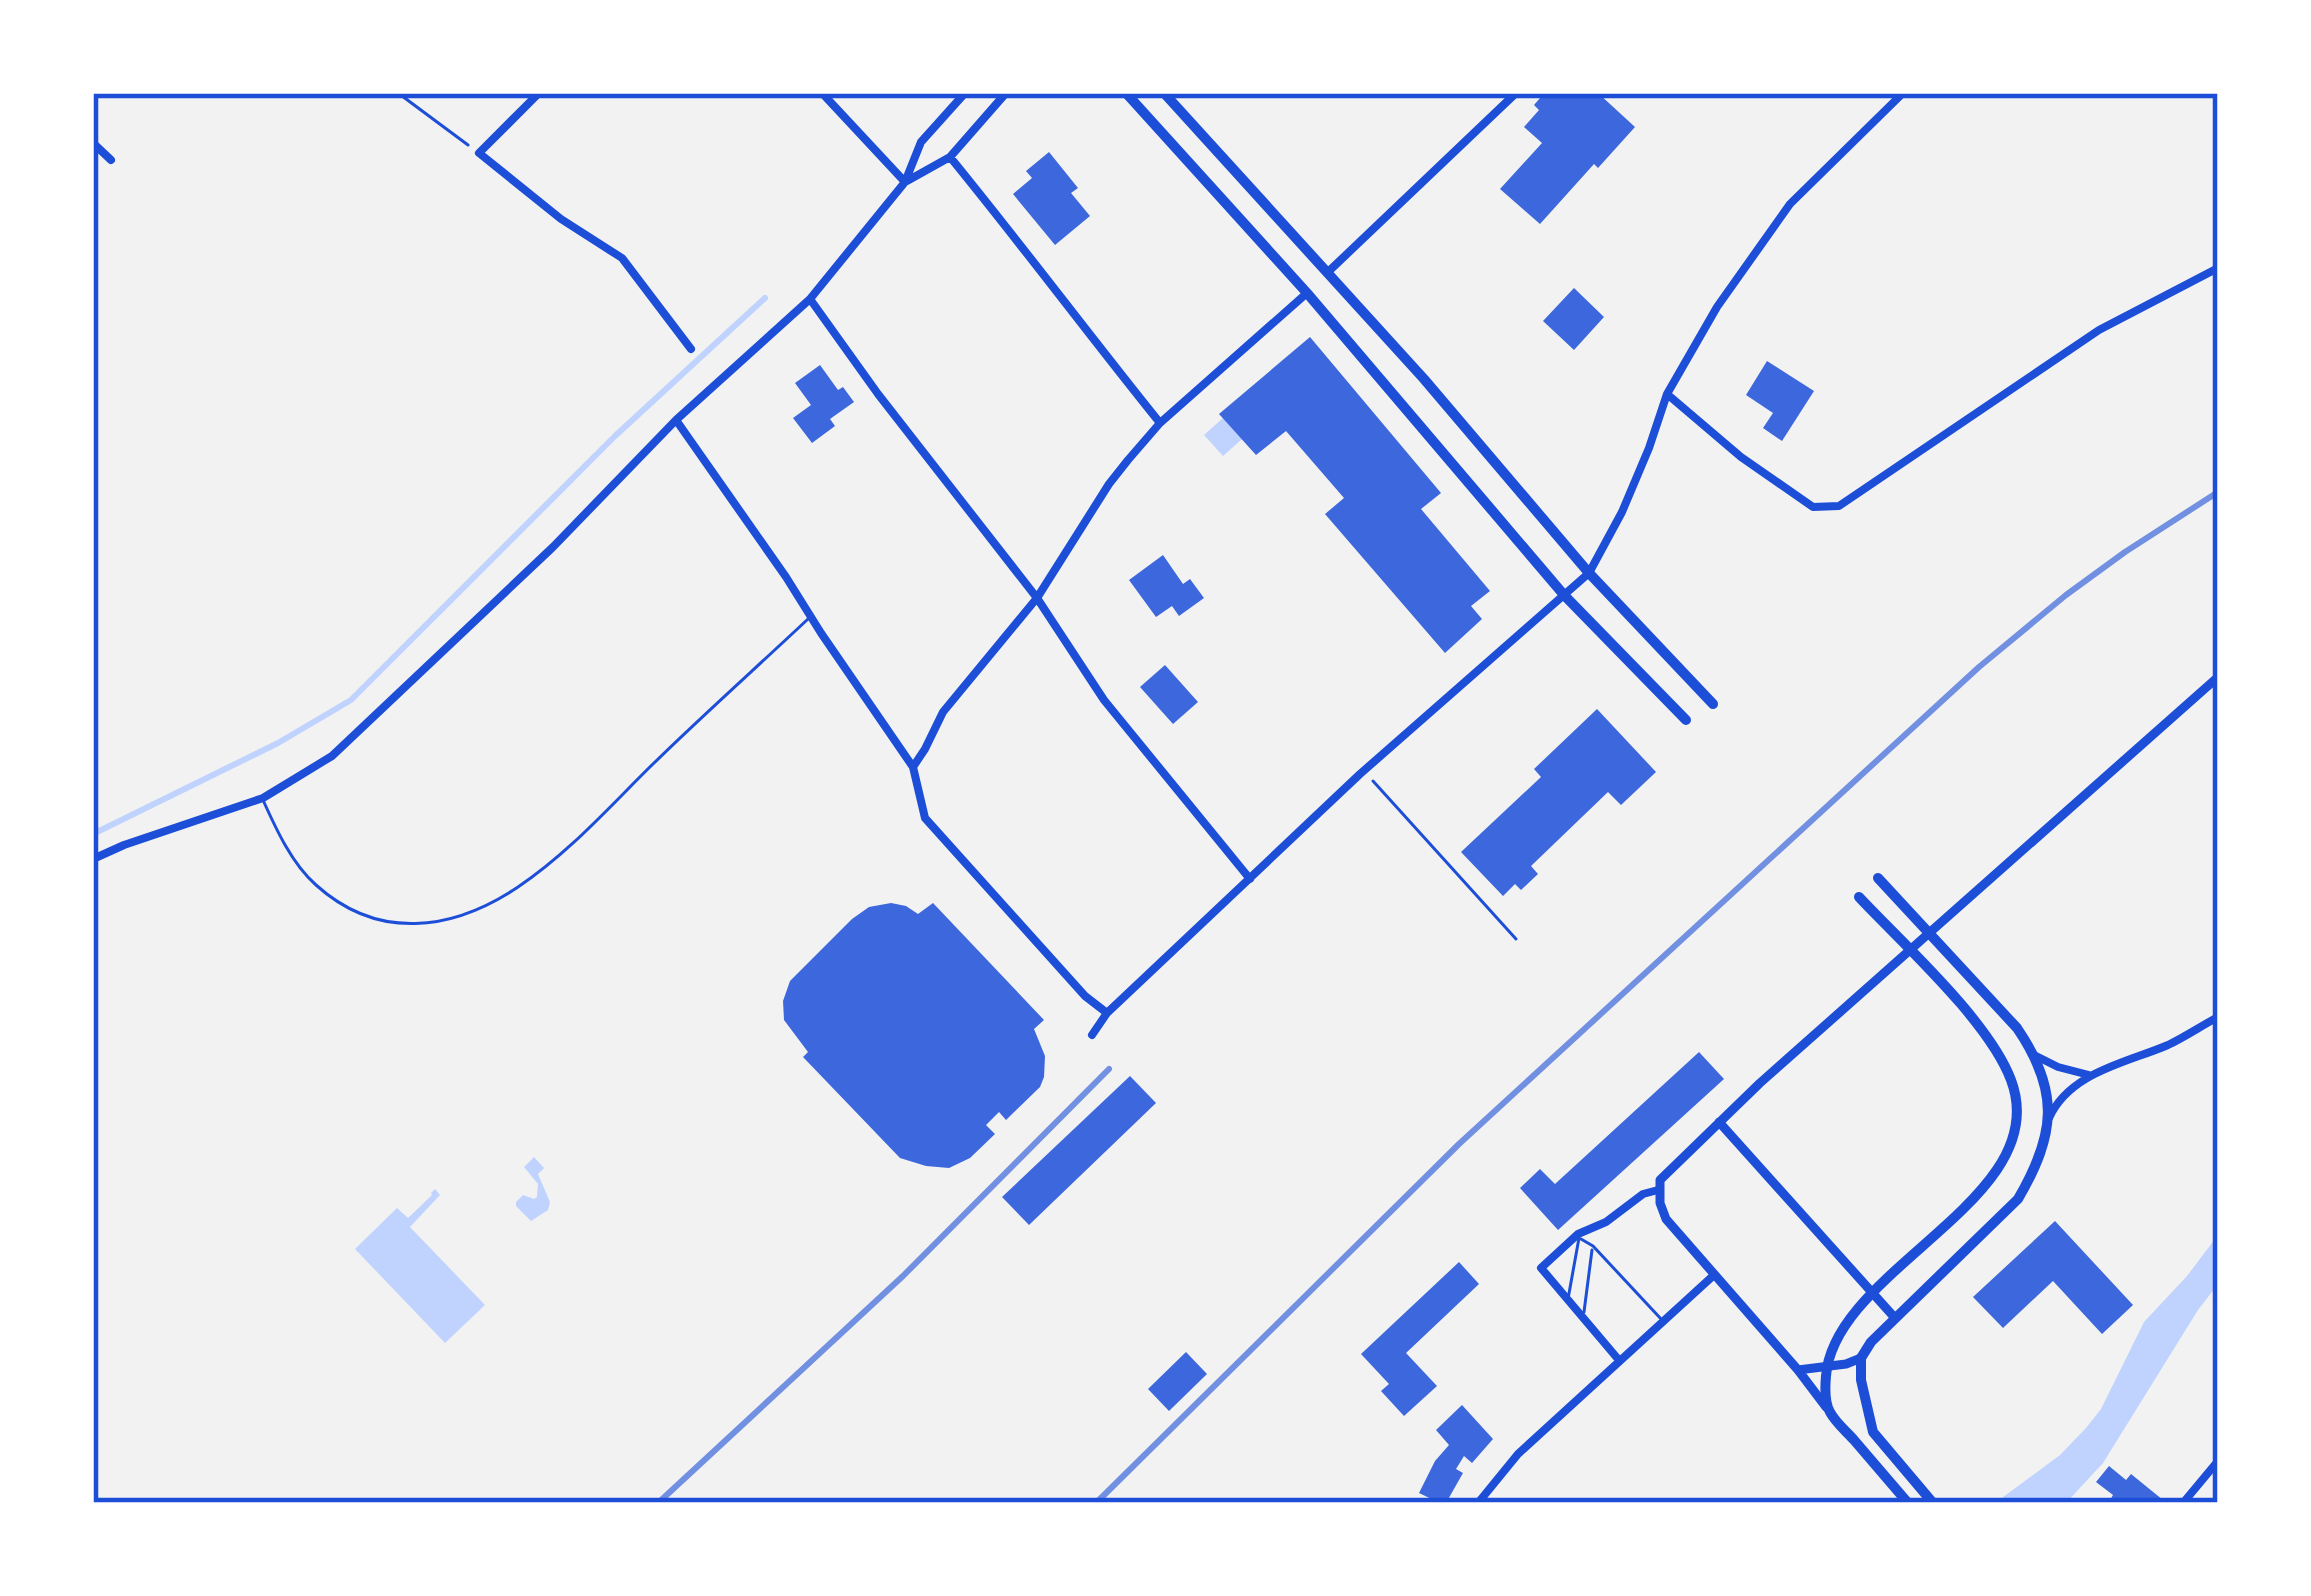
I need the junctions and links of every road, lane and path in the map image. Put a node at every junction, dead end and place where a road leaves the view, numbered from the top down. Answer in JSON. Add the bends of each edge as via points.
{"nodes":[{"id":1,"x":398,"y":93,"type":"edge"},
{"id":2,"x":539,"y":93,"type":"edge"},
{"id":3,"x":822,"y":93,"type":"edge"},
{"id":4,"x":965,"y":93,"type":"edge"},
{"id":5,"x":1006,"y":93,"type":"edge"},
{"id":6,"x":1126,"y":93,"type":"edge"},
{"id":7,"x":1164,"y":93,"type":"edge"},
{"id":8,"x":1516,"y":93,"type":"edge"},
{"id":9,"x":1903,"y":93,"type":"edge"},
{"id":10,"x":93,"y":142,"type":"edge"},
{"id":11,"x":479,"y":153,"type":"junction"},
{"id":12,"x":950,"y":157,"type":"junction"},
{"id":13,"x":111,"y":160,"type":"dead end"},
{"id":14,"x":905,"y":182,"type":"junction"},
{"id":15,"x":2218,"y":268,"type":"edge"},
{"id":16,"x":1327,"y":273,"type":"junction"},
{"id":17,"x":1307,"y":293,"type":"junction"},
{"id":18,"x":810,"y":298,"type":"junction"},
{"id":19,"x":692,"y":350,"type":"dead end"},
{"id":20,"x":1667,"y":394,"type":"junction"},
{"id":21,"x":676,"y":420,"type":"junction"},
{"id":22,"x":1160,"y":423,"type":"junction"},
{"id":23,"x":1589,"y":573,"type":"junction"},
{"id":24,"x":1564,"y":596,"type":"junction"},
{"id":25,"x":1037,"y":598,"type":"junction"},
{"id":26,"x":811,"y":617,"type":"junction"},
{"id":27,"x":2218,"y":677,"type":"edge"},
{"id":28,"x":1713,"y":704,"type":"dead end"},
{"id":29,"x":1687,"y":720,"type":"dead end"},
{"id":30,"x":913,"y":767,"type":"junction"},
{"id":31,"x":1363,"y":771,"type":"junction"},
{"id":32,"x":262,"y":798,"type":"junction"},
{"id":33,"x":93,"y":859,"type":"edge"},
{"id":34,"x":1878,"y":878,"type":"dead end"},
{"id":35,"x":1250,"y":879,"type":"junction"},
{"id":36,"x":1858,"y":897,"type":"dead end"},
{"id":37,"x":1516,"y":939,"type":"dead end"},
{"id":38,"x":1107,"y":1013,"type":"junction"},
{"id":39,"x":2218,"y":1017,"type":"edge"},
{"id":40,"x":1092,"y":1035,"type":"dead end"},
{"id":41,"x":2036,"y":1056,"type":"junction"},
{"id":42,"x":2091,"y":1075,"type":"junction"},
{"id":43,"x":2048,"y":1119,"type":"junction"},
{"id":44,"x":1719,"y":1122,"type":"junction"},
{"id":45,"x":1658,"y":1190,"type":"junction"},
{"id":46,"x":1579,"y":1236,"type":"junction"},
{"id":47,"x":1593,"y":1246,"type":"junction"},
{"id":48,"x":1714,"y":1275,"type":"junction"},
{"id":49,"x":1872,"y":1294,"type":"junction"},
{"id":50,"x":1568,"y":1301,"type":"junction"},
{"id":51,"x":1895,"y":1318,"type":"junction"},
{"id":52,"x":1583,"y":1319,"type":"junction"},
{"id":53,"x":1662,"y":1320,"type":"junction"},
{"id":54,"x":1862,"y":1358,"type":"junction"},
{"id":55,"x":1618,"y":1360,"type":"junction"},
{"id":56,"x":1827,"y":1368,"type":"junction"},
{"id":57,"x":1798,"y":1370,"type":"junction"},
{"id":58,"x":1828,"y":1410,"type":"junction"},
{"id":59,"x":2218,"y":1461,"type":"edge"},
{"id":60,"x":1478,"y":1503,"type":"edge"},
{"id":61,"x":1908,"y":1503,"type":"edge"},
{"id":62,"x":1934,"y":1503,"type":"edge"},
{"id":63,"x":2182,"y":1503,"type":"edge"}],
"edges":[{"from":1,"to":11,"type":"path"},
{"from":2,"to":11,"type":"street"},
{"from":3,"to":14,"type":"street"},
{"from":4,"to":14,"type":"street","via":[[921,142]]},
{"from":5,"to":12,"type":"street"},
{"from":6,"to":17,"type":"main road"},
{"from":7,"to":16,"type":"main road"},
{"from":8,"to":16,"type":"street"},
{"from":9,"to":20,"type":"street","via":[[1790,204]]},
{"from":10,"to":13,"type":"street"},
{"from":11,"to":19,"type":"street","via":[[622,258]]},
{"from":12,"to":14,"type":"street"},
{"from":12,"to":22,"type":"street"},
{"from":14,"to":18,"type":"street"},
{"from":15,"to":20,"type":"street","via":[[2099,330],[1839,506],[1813,507]]},
{"from":16,"to":23,"type":"main road"},
{"from":17,"to":22,"type":"street"},
{"from":17,"to":24,"type":"main road"},
{"from":18,"to":21,"type":"street"},
{"from":18,"to":25,"type":"street"},
{"from":20,"to":23,"type":"street"},
{"from":21,"to":26,"type":"street"},
{"from":21,"to":32,"type":"street","via":[[332,756]]},
{"from":22,"to":25,"type":"street","via":[[1109,484]]},
{"from":23,"to":24,"type":"street"},
{"from":23,"to":28,"type":"main road"},
{"from":24,"to":29,"type":"main road"},
{"from":24,"to":31,"type":"street"},
{"from":25,"to":30,"type":"street","via":[[943,712]]},
{"from":25,"to":35,"type":"street","via":[[1104,700]]},
{"from":26,"to":30,"type":"street"},
{"from":26,"to":32,"type":"lane","via":[[552,861],[465,913],[402,925],[361,916],[314,884]]},
{"from":27,"to":44,"type":"street"},
{"from":30,"to":38,"type":"street","via":[[925,818]]},
{"from":31,"to":35,"type":"street"},
{"from":31,"to":37,"type":"path"},
{"from":32,"to":33,"type":"street"},
{"from":34,"to":41,"type":"main road"},
{"from":35,"to":38,"type":"street"},
{"from":36,"to":49,"type":"main road","via":[[1977,1024],[2018,1101],[2000,1167]]},
{"from":38,"to":40,"type":"street"},
{"from":39,"to":42,"type":"street"},
{"from":41,"to":42,"type":"street"},
{"from":41,"to":43,"type":"main road"},
{"from":42,"to":43,"type":"street"},
{"from":43,"to":51,"type":"main road","via":[[2018,1199]]},
{"from":44,"to":45,"type":"street"},
{"from":44,"to":49,"type":"street"},
{"from":45,"to":46,"type":"street"},
{"from":45,"to":48,"type":"street","via":[[1666,1219]]},
{"from":46,"to":47,"type":"lane"},
{"from":46,"to":50,"type":"lane"},
{"from":46,"to":50,"type":"street","via":[[1540,1268]]},
{"from":47,"to":52,"type":"lane"},
{"from":47,"to":53,"type":"lane"},
{"from":48,"to":53,"type":"street"},
{"from":48,"to":57,"type":"street"},
{"from":49,"to":51,"type":"street"},
{"from":49,"to":56,"type":"main road","via":[[1832,1344]]},
{"from":50,"to":52,"type":"street"},
{"from":51,"to":54,"type":"main road"},
{"from":52,"to":55,"type":"street"},
{"from":53,"to":55,"type":"street"},
{"from":54,"to":56,"type":"street"},
{"from":54,"to":62,"type":"main road","via":[[1873,1432]]},
{"from":55,"to":60,"type":"street"},
{"from":56,"to":57,"type":"street"},
{"from":56,"to":58,"type":"main road"},
{"from":57,"to":58,"type":"street"},
{"from":58,"to":61,"type":"main road"},
{"from":59,"to":63,"type":"street"}]}
